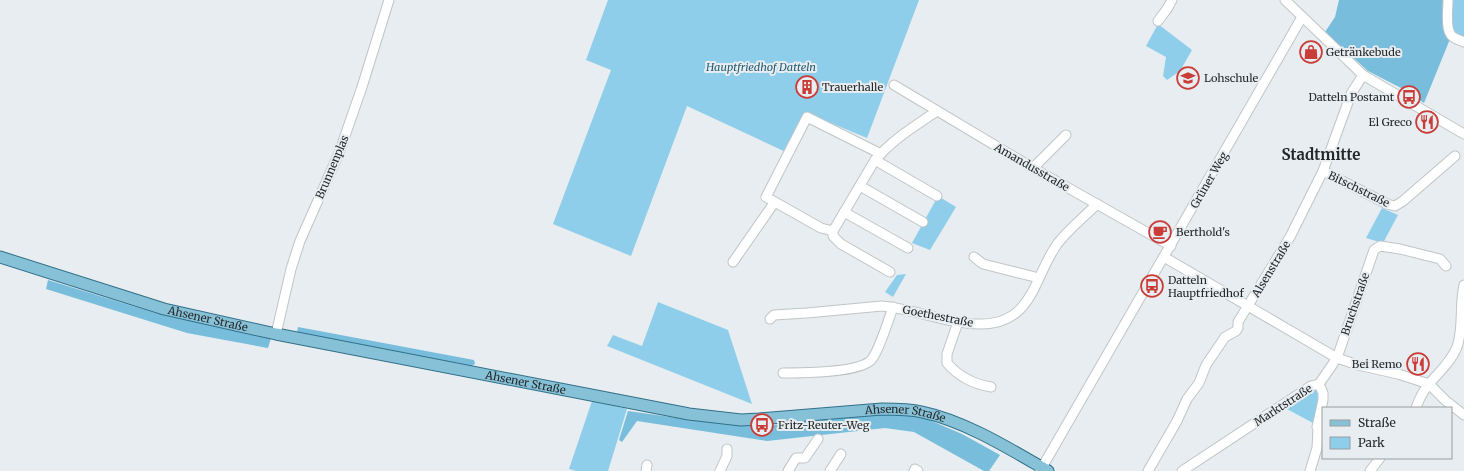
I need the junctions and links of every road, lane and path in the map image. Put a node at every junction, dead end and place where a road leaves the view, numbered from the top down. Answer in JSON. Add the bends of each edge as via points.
{"nodes":[{"id":1,"x":388,"y":0,"type":"edge"},
{"id":2,"x":1172,"y":0,"type":"edge"},
{"id":3,"x":1285,"y":0,"type":"edge"},
{"id":4,"x":1448,"y":0,"type":"edge"},
{"id":5,"x":1302,"y":17,"type":"junction"},
{"id":6,"x":1158,"y":20,"type":"dead end"},
{"id":7,"x":1464,"y":42,"type":"edge"},
{"id":8,"x":1363,"y":75,"type":"junction"},
{"id":9,"x":894,"y":85,"type":"dead end"},
{"id":10,"x":937,"y":110,"type":"junction"},
{"id":11,"x":1464,"y":134,"type":"edge"},
{"id":12,"x":1066,"y":135,"type":"dead end"},
{"id":13,"x":1455,"y":156,"type":"dead end"},
{"id":14,"x":878,"y":157,"type":"junction"},
{"id":15,"x":1033,"y":168,"type":"junction"},
{"id":16,"x":1323,"y":171,"type":"junction"},
{"id":17,"x":860,"y":186,"type":"junction"},
{"id":18,"x":937,"y":196,"type":"dead end"},
{"id":19,"x":774,"y":203,"type":"junction"},
{"id":20,"x":1096,"y":204,"type":"junction"},
{"id":21,"x":844,"y":212,"type":"junction"},
{"id":22,"x":923,"y":222,"type":"dead end"},
{"id":23,"x":833,"y":231,"type":"junction"},
{"id":24,"x":1171,"y":246,"type":"junction"},
{"id":25,"x":908,"y":248,"type":"dead end"},
{"id":26,"x":974,"y":257,"type":"dead end"},
{"id":27,"x":0,"y":258,"type":"edge"},
{"id":28,"x":1164,"y":258,"type":"junction"},
{"id":29,"x":733,"y":262,"type":"dead end"},
{"id":30,"x":1446,"y":266,"type":"dead end"},
{"id":31,"x":890,"y":272,"type":"dead end"},
{"id":32,"x":1039,"y":278,"type":"junction"},
{"id":33,"x":1464,"y":286,"type":"edge"},
{"id":34,"x":893,"y":307,"type":"junction"},
{"id":35,"x":1248,"y":307,"type":"junction"},
{"id":36,"x":770,"y":319,"type":"dead end"},
{"id":37,"x":958,"y":322,"type":"junction"},
{"id":38,"x":276,"y":334,"type":"junction"},
{"id":39,"x":1337,"y":358,"type":"junction"},
{"id":40,"x":783,"y":373,"type":"dead end"},
{"id":41,"x":1319,"y":384,"type":"junction"},
{"id":42,"x":1429,"y":384,"type":"junction"},
{"id":43,"x":991,"y":387,"type":"dead end"},
{"id":44,"x":1416,"y":407,"type":"edge"},
{"id":45,"x":1464,"y":415,"type":"edge"},
{"id":46,"x":818,"y":439,"type":"dead end"},
{"id":47,"x":727,"y":449,"type":"dead end"},
{"id":48,"x":841,"y":454,"type":"dead end"},
{"id":49,"x":1379,"y":459,"type":"edge"},
{"id":50,"x":1043,"y":470,"type":"edge"},
{"id":51,"x":720,"y":471,"type":"edge"},
{"id":52,"x":788,"y":471,"type":"edge"},
{"id":53,"x":830,"y":471,"type":"edge"},
{"id":54,"x":914,"y":471,"type":"edge"},
{"id":55,"x":918,"y":471,"type":"edge"},
{"id":56,"x":1148,"y":471,"type":"edge"},
{"id":57,"x":1182,"y":471,"type":"edge"},
{"id":58,"x":1310,"y":471,"type":"edge"},
{"id":59,"x":1370,"y":471,"type":"edge"}],
"edges":[{"from":1,"to":38,"type":"street","name":"Brunnenplas","via":[[339,153],[300,241]]},
{"from":2,"to":6,"type":"street"},
{"from":3,"to":5,"type":"street"},
{"from":4,"to":7,"type":"street","via":[[1450,33],[1452,37]]},
{"from":5,"to":8,"type":"street"},
{"from":5,"to":24,"type":"street","name":"Grüner Weg"},
{"from":8,"to":11,"type":"street"},
{"from":8,"to":16,"type":"street","name":"Alsenstraße","via":[[1350,94]]},
{"from":9,"to":10,"type":"street","name":"Amandusstraße"},
{"from":10,"to":14,"type":"street","via":[[899,136]]},
{"from":10,"to":15,"type":"street","name":"Amandusstraße"},
{"from":12,"to":15,"type":"street"},
{"from":13,"to":16,"type":"street","name":"Bitschstraße","via":[[1394,206]]},
{"from":14,"to":17,"type":"street"},
{"from":14,"to":18,"type":"street"},
{"from":14,"to":19,"type":"street","via":[[807,118],[766,197]]},
{"from":15,"to":20,"type":"street","name":"Amandusstraße"},
{"from":16,"to":35,"type":"street","name":"Alsenstraße","via":[[1290,237]]},
{"from":17,"to":21,"type":"street"},
{"from":17,"to":22,"type":"street"},
{"from":19,"to":23,"type":"street","via":[[821,228]]},
{"from":19,"to":29,"type":"street"},
{"from":20,"to":24,"type":"street","name":"Amandusstraße"},
{"from":20,"to":32,"type":"street","name":"Goethestraße","via":[[1058,243]]},
{"from":21,"to":23,"type":"street"},
{"from":21,"to":25,"type":"street"},
{"from":23,"to":31,"type":"street","via":[[841,244]]},
{"from":24,"to":28,"type":"street","name":"Grüner Weg"},
{"from":26,"to":32,"type":"street","via":[[983,264]]},
{"from":27,"to":38,"type":"main road","name":"Ahsener Straße","via":[[164,309]]},
{"from":28,"to":35,"type":"street"},
{"from":28,"to":50,"type":"street","name":"Grüner Weg"},
{"from":30,"to":39,"type":"street","name":"Bruchstraße","via":[[1440,258],[1400,249],[1380,246],[1374,250]]},
{"from":32,"to":37,"type":"street","name":"Goethestraße","via":[[1033,293],[1010,317],[982,324]]},
{"from":33,"to":42,"type":"street","via":[[1458,344],[1449,362]]},
{"from":34,"to":36,"type":"street","name":"Goethestraße","via":[[774,315]]},
{"from":34,"to":37,"type":"street","name":"Goethestraße"},
{"from":34,"to":40,"type":"street","via":[[873,358],[867,364],[853,368]]},
{"from":35,"to":39,"type":"street"},
{"from":35,"to":56,"type":"street","name":"Alsenstraße","via":[[1238,322],[1236,331],[1225,337],[1206,365],[1199,382]]},
{"from":37,"to":43,"type":"street","via":[[947,354],[947,363],[955,373],[978,385]]},
{"from":38,"to":50,"type":"main road","name":"Ahsener Straße","via":[[689,414],[750,420],[882,409],[921,411],[971,429]]},
{"from":39,"to":41,"type":"street","name":"Marktstraße"},
{"from":39,"to":42,"type":"street"},
{"from":41,"to":57,"type":"street","name":"Marktstraße","via":[[1311,386]]},
{"from":41,"to":58,"type":"street","via":[[1323,393],[1316,427],[1317,448]]},
{"from":42,"to":44,"type":"street"},
{"from":42,"to":45,"type":"street"},
{"from":46,"to":52,"type":"street","via":[[804,458],[796,458]]},
{"from":47,"to":51,"type":"street","via":[[727,456]]},
{"from":48,"to":53,"type":"street"},
{"from":49,"to":59,"type":"street"},
{"from":54,"to":55,"type":"street"}]}
